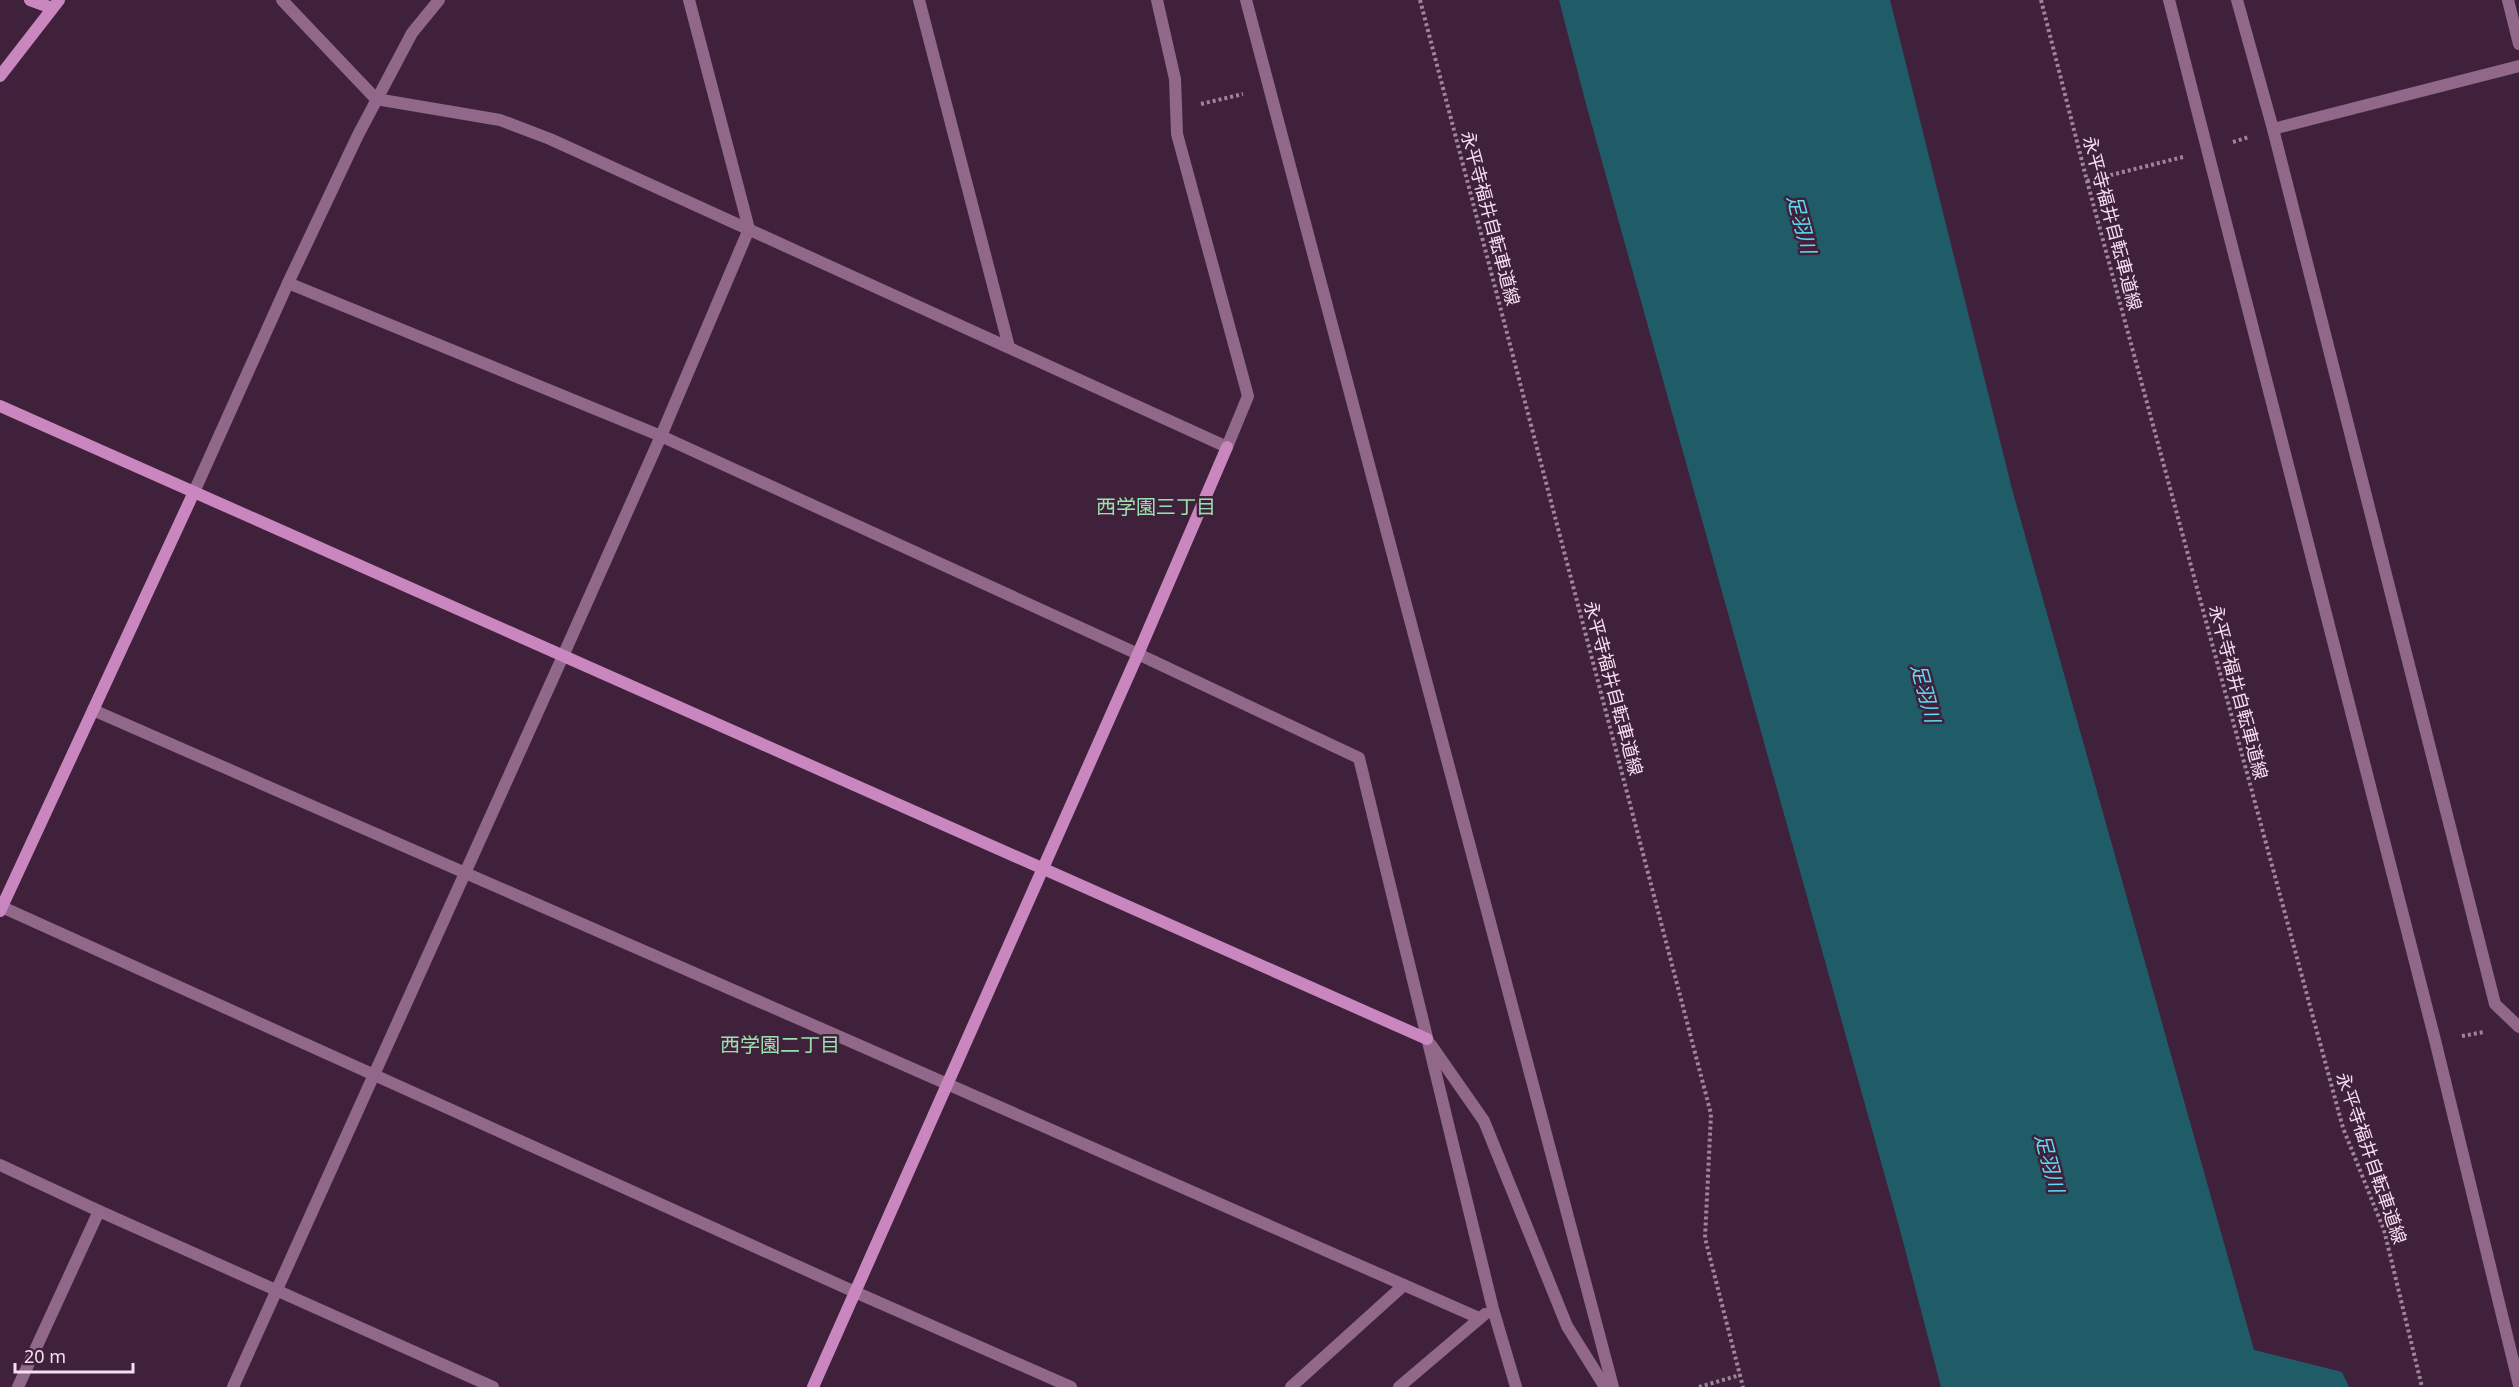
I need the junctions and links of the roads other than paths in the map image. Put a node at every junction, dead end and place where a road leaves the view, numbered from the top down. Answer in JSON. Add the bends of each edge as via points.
{"nodes":[{"id":1,"x":30,"y":0,"type":"edge"},
{"id":2,"x":282,"y":0,"type":"edge"},
{"id":3,"x":439,"y":0,"type":"edge"},
{"id":4,"x":689,"y":0,"type":"edge"},
{"id":5,"x":919,"y":0,"type":"edge"},
{"id":6,"x":1157,"y":0,"type":"edge"},
{"id":7,"x":1246,"y":0,"type":"edge"},
{"id":8,"x":2169,"y":0,"type":"edge"},
{"id":9,"x":2237,"y":0,"type":"edge"},
{"id":10,"x":2508,"y":0,"type":"edge"},
{"id":11,"x":56,"y":4,"type":"edge"},
{"id":12,"x":2519,"y":44,"type":"edge"},
{"id":13,"x":2519,"y":66,"type":"edge"},
{"id":14,"x":0,"y":76,"type":"edge"},
{"id":15,"x":376,"y":99,"type":"junction"},
{"id":16,"x":2273,"y":129,"type":"junction"},
{"id":17,"x":749,"y":228,"type":"junction"},
{"id":18,"x":288,"y":283,"type":"junction"},
{"id":19,"x":1009,"y":347,"type":"junction"},
{"id":20,"x":0,"y":406,"type":"edge"},
{"id":21,"x":661,"y":436,"type":"junction"},
{"id":22,"x":1227,"y":447,"type":"junction"},
{"id":23,"x":194,"y":492,"type":"junction"},
{"id":24,"x":1138,"y":654,"type":"junction"},
{"id":25,"x":563,"y":657,"type":"junction"},
{"id":26,"x":93,"y":710,"type":"junction"},
{"id":27,"x":1043,"y":868,"type":"junction"},
{"id":28,"x":466,"y":872,"type":"junction"},
{"id":29,"x":1,"y":909,"type":"edge"},
{"id":30,"x":2518,"y":1027,"type":"edge"},
{"id":31,"x":1427,"y":1039,"type":"junction"},
{"id":32,"x":375,"y":1074,"type":"junction"},
{"id":33,"x":947,"y":1086,"type":"junction"},
{"id":34,"x":0,"y":1165,"type":"edge"},
{"id":35,"x":99,"y":1211,"type":"junction"},
{"id":36,"x":1404,"y":1285,"type":"junction"},
{"id":37,"x":277,"y":1290,"type":"junction"},
{"id":38,"x":855,"y":1292,"type":"junction"},
{"id":39,"x":1493,"y":1309,"type":"junction"},
{"id":40,"x":1479,"y":1318,"type":"junction"},
{"id":41,"x":2519,"y":1385,"type":"edge"},
{"id":42,"x":18,"y":1387,"type":"edge"},
{"id":43,"x":233,"y":1387,"type":"edge"},
{"id":44,"x":493,"y":1387,"type":"edge"},
{"id":45,"x":813,"y":1387,"type":"edge"},
{"id":46,"x":1071,"y":1387,"type":"edge"},
{"id":47,"x":1291,"y":1387,"type":"edge"},
{"id":48,"x":1399,"y":1387,"type":"edge"},
{"id":49,"x":1516,"y":1387,"type":"edge"},
{"id":50,"x":1605,"y":1387,"type":"edge"},
{"id":51,"x":1613,"y":1387,"type":"edge"}],
"edges":[{"from":1,"to":11,"type":"street"},
{"from":2,"to":15,"type":"street"},
{"from":3,"to":15,"type":"street","via":[[412,33]]},
{"from":4,"to":17,"type":"street"},
{"from":5,"to":19,"type":"street"},
{"from":6,"to":22,"type":"street","via":[[1175,79],[1177,134],[1248,396]]},
{"from":7,"to":51,"type":"street"},
{"from":8,"to":41,"type":"street","via":[[2435,1040]]},
{"from":9,"to":16,"type":"street"},
{"from":10,"to":12,"type":"street"},
{"from":11,"to":14,"type":"street"},
{"from":13,"to":16,"type":"street"},
{"from":15,"to":17,"type":"street","via":[[500,120],[550,138]]},
{"from":15,"to":18,"type":"street"},
{"from":16,"to":30,"type":"street","via":[[2495,1004]]},
{"from":17,"to":19,"type":"street"},
{"from":17,"to":21,"type":"street"},
{"from":18,"to":21,"type":"street"},
{"from":18,"to":23,"type":"street"},
{"from":19,"to":22,"type":"street"},
{"from":20,"to":23,"type":"street"},
{"from":21,"to":24,"type":"street"},
{"from":21,"to":25,"type":"street"},
{"from":22,"to":24,"type":"street"},
{"from":23,"to":25,"type":"street"},
{"from":23,"to":26,"type":"street"},
{"from":24,"to":27,"type":"street"},
{"from":24,"to":31,"type":"street","via":[[1359,758]]},
{"from":25,"to":27,"type":"street"},
{"from":25,"to":28,"type":"street"},
{"from":26,"to":28,"type":"street"},
{"from":26,"to":29,"type":"street"},
{"from":27,"to":31,"type":"street"},
{"from":27,"to":33,"type":"street"},
{"from":28,"to":32,"type":"street"},
{"from":28,"to":33,"type":"street"},
{"from":29,"to":32,"type":"street"},
{"from":31,"to":39,"type":"street"},
{"from":31,"to":50,"type":"street","via":[[1484,1121],[1567,1326]]},
{"from":32,"to":37,"type":"street"},
{"from":32,"to":38,"type":"street"},
{"from":33,"to":36,"type":"street"},
{"from":33,"to":38,"type":"street"},
{"from":34,"to":35,"type":"street"},
{"from":35,"to":37,"type":"street"},
{"from":35,"to":42,"type":"street"},
{"from":36,"to":40,"type":"street"},
{"from":36,"to":47,"type":"street"},
{"from":37,"to":43,"type":"street"},
{"from":37,"to":44,"type":"street"},
{"from":38,"to":45,"type":"street"},
{"from":38,"to":46,"type":"street"},
{"from":39,"to":40,"type":"street"},
{"from":39,"to":49,"type":"street"},
{"from":40,"to":48,"type":"street"}]}
